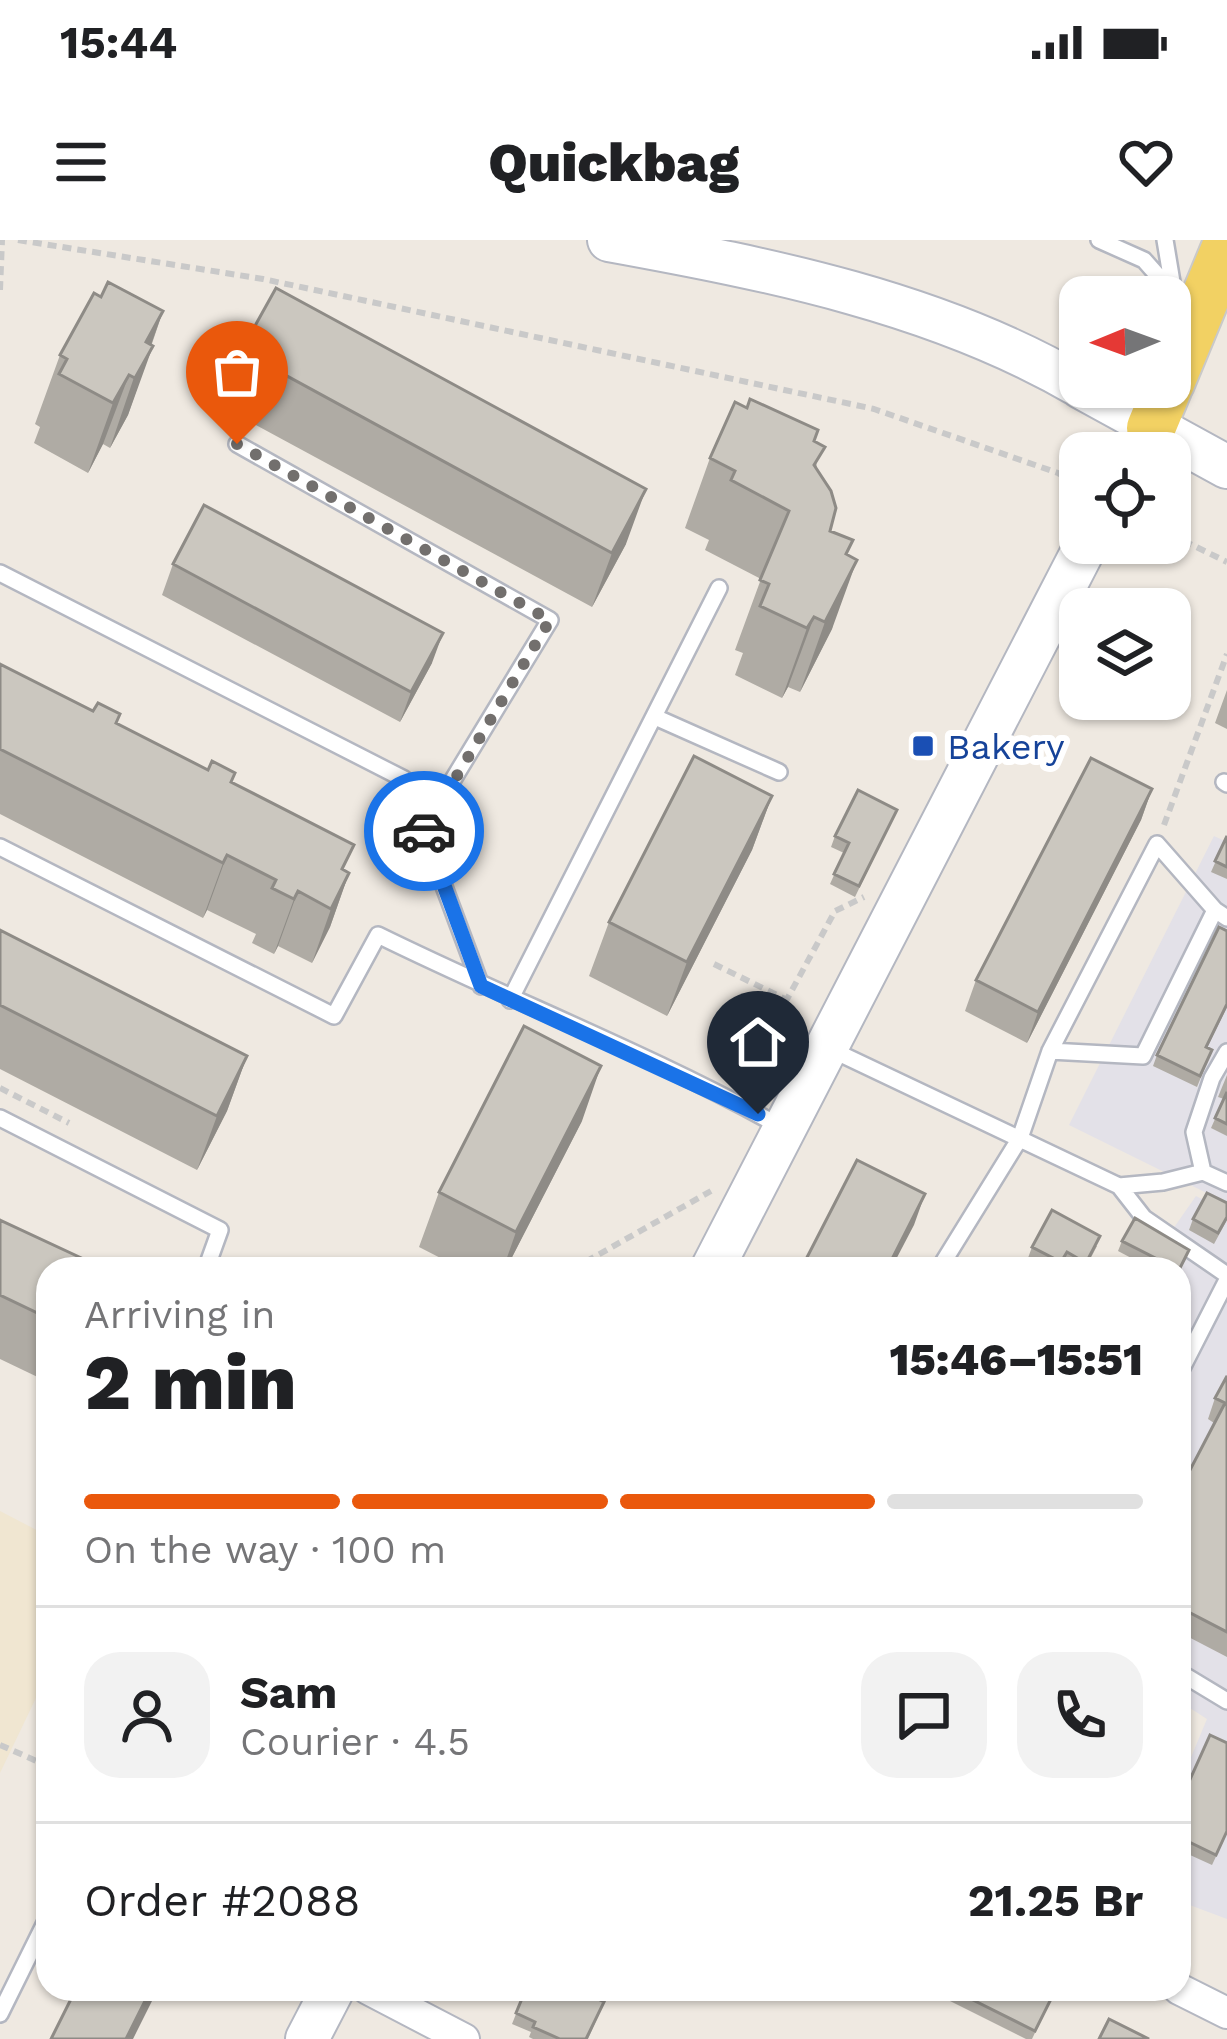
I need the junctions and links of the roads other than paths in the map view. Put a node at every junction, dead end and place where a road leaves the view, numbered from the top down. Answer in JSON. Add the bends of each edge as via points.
{"nodes":[{"id":1,"x":609,"y":240,"type":"edge"},
{"id":2,"x":1099,"y":240,"type":"edge"},
{"id":3,"x":1166,"y":240,"type":"edge"},
{"id":4,"x":1227,"y":244,"type":"edge"},
{"id":5,"x":1158,"y":276,"type":"edge"},
{"id":6,"x":1171,"y":276,"type":"edge"},
{"id":7,"x":1191,"y":328,"type":"edge"},
{"id":8,"x":1059,"y":376,"type":"edge"},
{"id":9,"x":1157,"y":408,"type":"edge"},
{"id":10,"x":237,"y":444,"type":"dead end"},
{"id":11,"x":1227,"y":466,"type":"edge"},
{"id":12,"x":1059,"y":561,"type":"edge"},
{"id":13,"x":0,"y":573,"type":"edge"},
{"id":14,"x":719,"y":588,"type":"dead end"},
{"id":15,"x":655,"y":717,"type":"junction"},
{"id":16,"x":779,"y":772,"type":"dead end"},
{"id":17,"x":423,"y":829,"type":"junction"},
{"id":18,"x":0,"y":847,"type":"edge"},
{"id":19,"x":1221,"y":914,"type":"edge"},
{"id":20,"x":481,"y":986,"type":"junction"},
{"id":21,"x":510,"y":1000,"type":"junction"},
{"id":22,"x":826,"y":1047,"type":"junction"},
{"id":23,"x":1050,"y":1051,"type":"junction"},
{"id":24,"x":1227,"y":1052,"type":"edge"},
{"id":25,"x":0,"y":1118,"type":"edge"},
{"id":26,"x":1021,"y":1138,"type":"junction"},
{"id":27,"x":777,"y":1144,"type":"junction"},
{"id":28,"x":1203,"y":1172,"type":"junction"},
{"id":29,"x":1227,"y":1184,"type":"edge"},
{"id":30,"x":1119,"y":1186,"type":"junction"},
{"id":31,"x":210,"y":1257,"type":"edge"},
{"id":32,"x":718,"y":1257,"type":"edge"},
{"id":33,"x":947,"y":1257,"type":"edge"},
{"id":34,"x":1227,"y":1278,"type":"edge"},
{"id":35,"x":1191,"y":1350,"type":"edge"},
{"id":36,"x":1191,"y":1679,"type":"edge"},
{"id":37,"x":1227,"y":1701,"type":"edge"},
{"id":38,"x":36,"y":1941,"type":"edge"},
{"id":39,"x":1191,"y":1995,"type":"edge"},
{"id":40,"x":327,"y":2001,"type":"edge"},
{"id":41,"x":391,"y":2001,"type":"edge"},
{"id":42,"x":0,"y":2014,"type":"edge"},
{"id":43,"x":1227,"y":2014,"type":"edge"},
{"id":44,"x":307,"y":2039,"type":"edge"},
{"id":45,"x":464,"y":2039,"type":"edge"}],
"edges":[{"from":1,"to":8,"type":"main road","via":[[887,305],[982,337]]},
{"from":2,"to":5,"type":"lane","via":[[1144,260]]},
{"from":3,"to":6,"type":"lane"},
{"from":4,"to":7,"type":"main road"},
{"from":9,"to":11,"type":"main road"},
{"from":10,"to":17,"type":"lane","via":[[550,620]]},
{"from":12,"to":22,"type":"main road"},
{"from":13,"to":17,"type":"lane","via":[[404,779]]},
{"from":14,"to":15,"type":"lane"},
{"from":15,"to":16,"type":"lane"},
{"from":15,"to":21,"type":"lane"},
{"from":17,"to":20,"type":"lane"},
{"from":18,"to":20,"type":"lane","via":[[334,1016],[378,935]]},
{"from":19,"to":23,"type":"lane","via":[[1143,1056]]},
{"from":19,"to":23,"type":"lane","via":[[1157,844]]},
{"from":20,"to":21,"type":"lane"},
{"from":21,"to":27,"type":"lane","via":[[732,1100]]},
{"from":22,"to":26,"type":"lane"},
{"from":22,"to":27,"type":"main road"},
{"from":23,"to":26,"type":"lane"},
{"from":24,"to":28,"type":"lane","via":[[1194,1132]]},
{"from":25,"to":31,"type":"lane","via":[[220,1230]]},
{"from":26,"to":30,"type":"lane"},
{"from":26,"to":33,"type":"lane"},
{"from":27,"to":32,"type":"main road"},
{"from":28,"to":29,"type":"lane"},
{"from":28,"to":30,"type":"lane"},
{"from":30,"to":34,"type":"lane","via":[[1144,1219]]},
{"from":34,"to":35,"type":"lane"},
{"from":36,"to":37,"type":"lane"},
{"from":38,"to":42,"type":"lane"},
{"from":39,"to":43,"type":"street"},
{"from":40,"to":44,"type":"main road"},
{"from":41,"to":45,"type":"street"}]}
